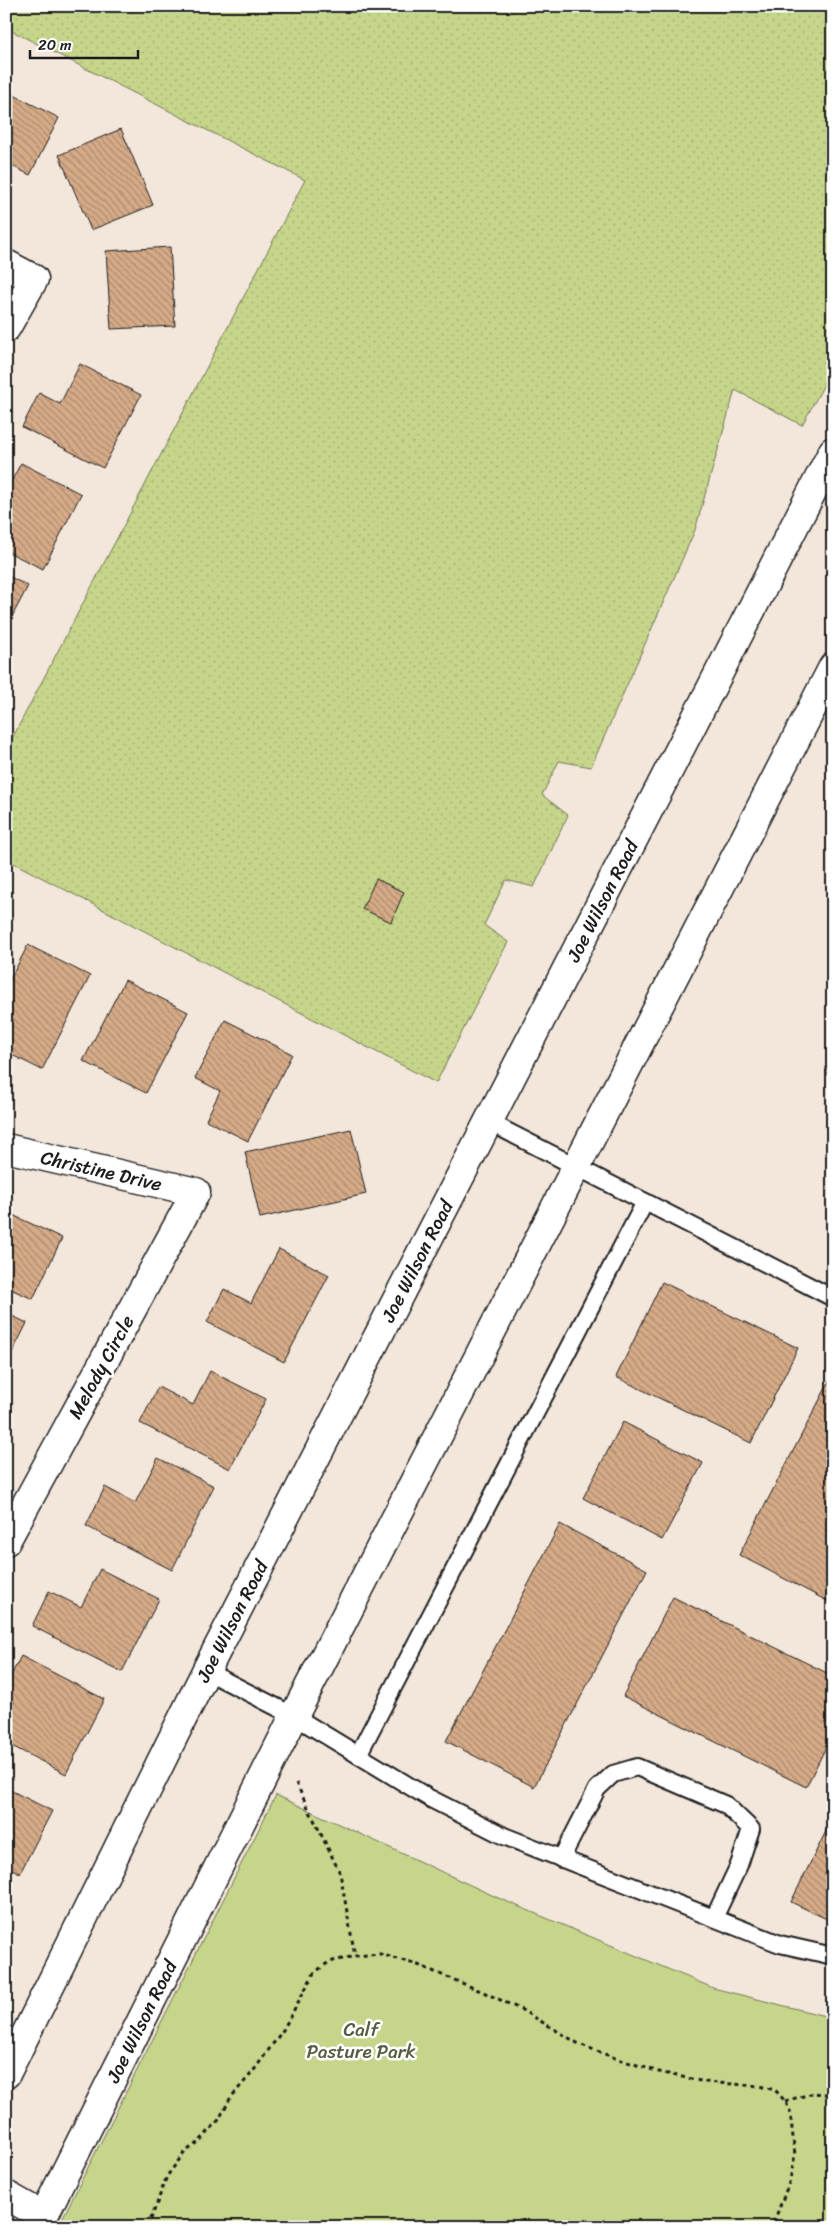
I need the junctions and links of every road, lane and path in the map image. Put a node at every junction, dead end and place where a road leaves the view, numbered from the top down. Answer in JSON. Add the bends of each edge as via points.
{"nodes":[{"id":1,"x":6,"y":264,"type":"edge"},
{"id":2,"x":6,"y":328,"type":"edge"},
{"id":3,"x":833,"y":451,"type":"edge"},
{"id":4,"x":825,"y":487,"type":"edge"},
{"id":5,"x":833,"y":667,"type":"edge"},
{"id":6,"x":489,"y":1122,"type":"junction"},
{"id":7,"x":6,"y":1148,"type":"edge"},
{"id":8,"x":576,"y":1167,"type":"junction"},
{"id":9,"x":196,"y":1192,"type":"joint"},
{"id":10,"x":645,"y":1202,"type":"junction"},
{"id":11,"x":833,"y":1298,"type":"edge"},
{"id":12,"x":6,"y":1542,"type":"edge"},
{"id":13,"x":206,"y":1671,"type":"junction"},
{"id":14,"x":294,"y":1716,"type":"junction"},
{"id":15,"x":358,"y":1755,"type":"junction"},
{"id":16,"x":295,"y":1781,"type":"dead end"},
{"id":17,"x":561,"y":1858,"type":"junction"},
{"id":18,"x":714,"y":1918,"type":"junction"},
{"id":19,"x":355,"y":1956,"type":"junction"},
{"id":20,"x":833,"y":1956,"type":"edge"},
{"id":21,"x":6,"y":2074,"type":"edge"},
{"id":22,"x":833,"y":2095,"type":"edge"},
{"id":23,"x":785,"y":2101,"type":"junction"},
{"id":24,"x":6,"y":2195,"type":"edge"},
{"id":25,"x":40,"y":2221,"type":"edge"},
{"id":26,"x":775,"y":2221,"type":"junction"},
{"id":27,"x":148,"y":2227,"type":"edge"},
{"id":28,"x":772,"y":2227,"type":"edge"},
{"id":29,"x":786,"y":2227,"type":"edge"}],
"edges":[{"from":1,"to":2,"type":"main road","via":[[34,279]]},
{"from":3,"to":4,"type":"main road","name":"Joe Wilson Road"},
{"from":4,"to":6,"type":"main road","name":"Joe Wilson Road"},
{"from":5,"to":8,"type":"main road","name":"Joe Wilson Road"},
{"from":6,"to":8,"type":"lane"},
{"from":6,"to":13,"type":"main road","name":"Joe Wilson Road"},
{"from":7,"to":9,"type":"main road","name":"Christine Drive"},
{"from":8,"to":10,"type":"lane"},
{"from":8,"to":14,"type":"main road","name":"Joe Wilson Road"},
{"from":9,"to":12,"type":"main road","name":"Melody Circle"},
{"from":10,"to":11,"type":"lane"},
{"from":10,"to":15,"type":"lane"},
{"from":13,"to":14,"type":"lane"},
{"from":13,"to":21,"type":"main road","name":"Joe Wilson Road"},
{"from":14,"to":15,"type":"lane"},
{"from":14,"to":25,"type":"main road","name":"Joe Wilson Road"},
{"from":15,"to":17,"type":"lane","via":[[462,1815],[504,1836]]},
{"from":16,"to":19,"type":"path","via":[[340,1873]]},
{"from":17,"to":18,"type":"lane"},
{"from":17,"to":18,"type":"lane","via":[[597,1789],[612,1774],[637,1767],[726,1805],[751,1829],[739,1866]]},
{"from":18,"to":20,"type":"lane","via":[[780,1944]]},
{"from":19,"to":23,"type":"path","via":[[380,1954],[482,1991],[522,2010],[579,2044],[615,2058],[705,2082],[775,2090]]},
{"from":19,"to":27,"type":"path","via":[[329,1962],[314,1973],[283,2030],[231,2097],[218,2121],[185,2152],[167,2176]]},
{"from":22,"to":23,"type":"path","via":[[814,2093]]},
{"from":23,"to":26,"type":"path","via":[[794,2130],[795,2155]]},
{"from":24,"to":25,"type":"main road"},
{"from":26,"to":28,"type":"path"},
{"from":26,"to":29,"type":"path"}]}
